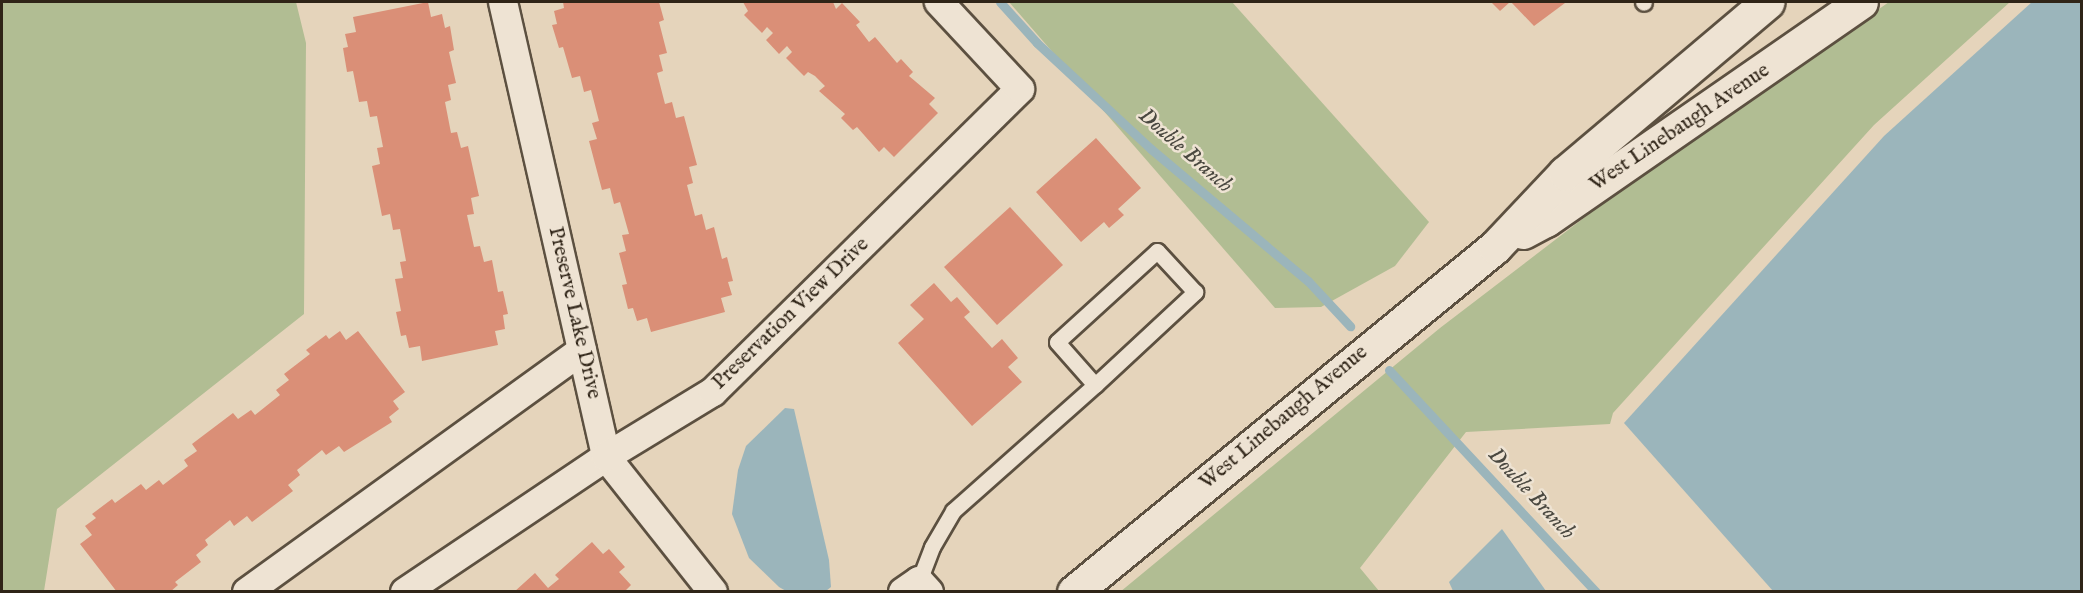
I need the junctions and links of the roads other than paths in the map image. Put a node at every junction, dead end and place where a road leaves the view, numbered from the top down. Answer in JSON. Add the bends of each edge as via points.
{"nodes":[{"id":1,"x":503,"y":2,"type":"edge"},
{"id":2,"x":939,"y":2,"type":"edge"},
{"id":3,"x":1767,"y":2,"type":"edge"},
{"id":4,"x":1861,"y":2,"type":"edge"},
{"id":5,"x":1495,"y":247,"type":"junction"},
{"id":6,"x":582,"y":350,"type":"junction"},
{"id":7,"x":1095,"y":385,"type":"junction"},
{"id":8,"x":606,"y":457,"type":"junction"},
{"id":9,"x":917,"y":588,"type":"edge"},
{"id":10,"x":247,"y":591,"type":"edge"},
{"id":11,"x":405,"y":591,"type":"edge"},
{"id":12,"x":713,"y":591,"type":"edge"},
{"id":13,"x":1074,"y":591,"type":"edge"}],
"edges":[{"from":1,"to":6,"type":"street","name":"Preserve Lake Drive"},
{"from":2,"to":8,"type":"street","name":"Preservation View Drive","via":[[1020,89],[713,392]]},
{"from":3,"to":5,"type":"main road","name":"West Linebaugh Avenue","via":[[1564,173]]},
{"from":4,"to":5,"type":"main road","name":"West Linebaugh Avenue","via":[[1546,220]]},
{"from":5,"to":13,"type":"main road","name":"West Linebaugh Avenue"},
{"from":6,"to":8,"type":"street","name":"Preserve Lake Drive"},
{"from":6,"to":10,"type":"street"},
{"from":7,"to":7,"type":"lane","via":[[1196,292],[1157,250],[1057,342]]},
{"from":7,"to":9,"type":"lane","via":[[953,511],[932,548]]},
{"from":8,"to":11,"type":"street","name":"Preservation View Drive"},
{"from":8,"to":12,"type":"street","name":"Preserve Lake Drive"}]}
